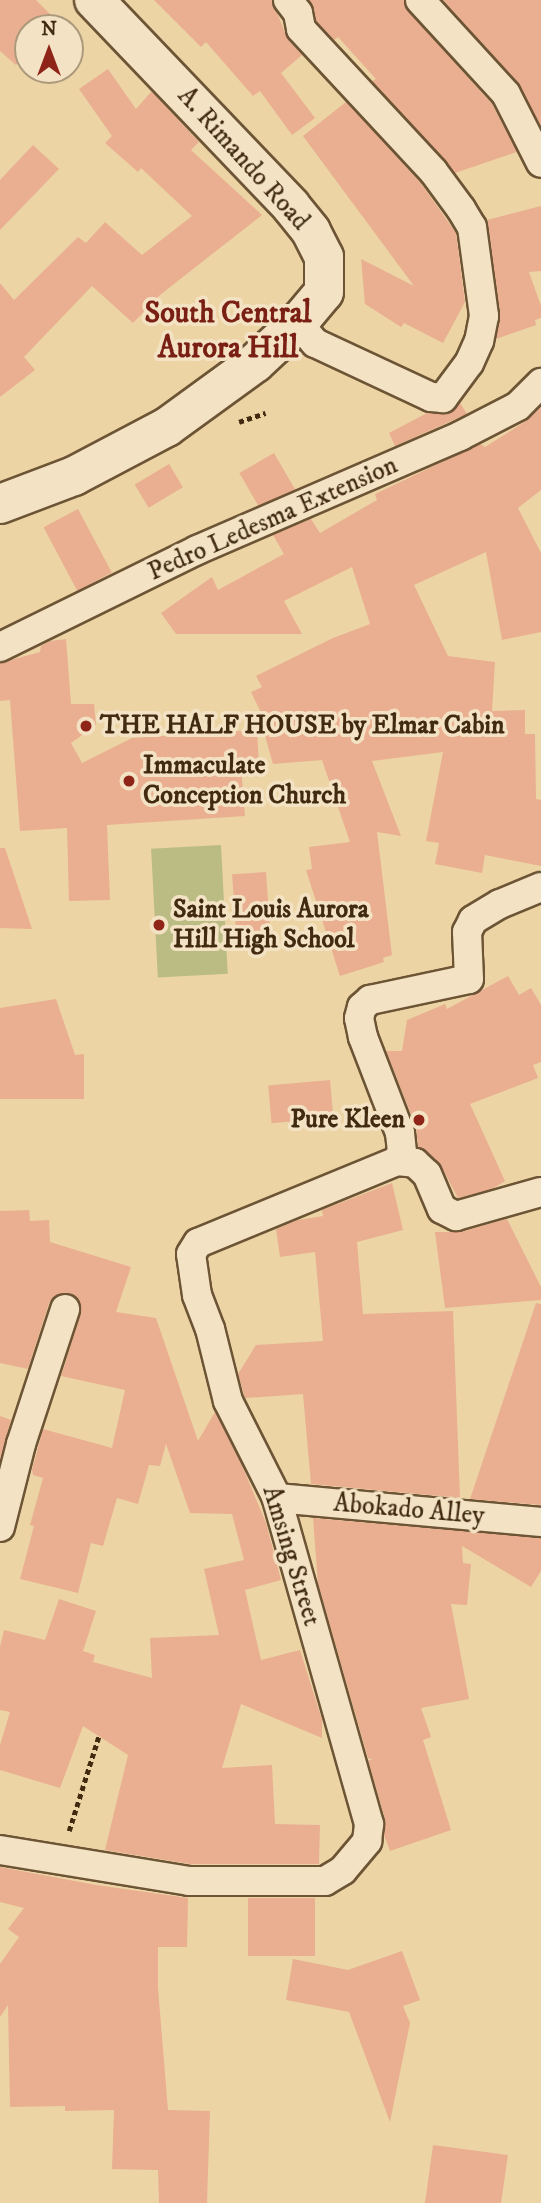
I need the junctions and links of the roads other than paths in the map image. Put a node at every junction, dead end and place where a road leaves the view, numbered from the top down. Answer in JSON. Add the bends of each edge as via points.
{"nodes":[{"id":1,"x":94,"y":0,"type":"edge"},
{"id":2,"x":288,"y":0,"type":"edge"},
{"id":3,"x":420,"y":0,"type":"edge"},
{"id":4,"x":541,"y":163,"type":"edge"},
{"id":5,"x":298,"y":323,"type":"junction"},
{"id":6,"x":541,"y":383,"type":"edge"},
{"id":7,"x":0,"y":504,"type":"edge"},
{"id":8,"x":0,"y":647,"type":"edge"},
{"id":9,"x":541,"y":887,"type":"edge"},
{"id":10,"x":397,"y":1161,"type":"junction"},
{"id":11,"x":541,"y":1192,"type":"edge"},
{"id":12,"x":65,"y":1309,"type":"dead end"},
{"id":13,"x":277,"y":1498,"type":"junction"},
{"id":14,"x":541,"y":1522,"type":"edge"},
{"id":15,"x":0,"y":1527,"type":"edge"},
{"id":16,"x":0,"y":1850,"type":"edge"}],
"edges":[{"from":1,"to":5,"type":"main road","name":"A. Rimando Road","via":[[311,231],[324,257],[324,292]]},
{"from":2,"to":5,"type":"street","via":[[298,13],[301,29],[433,171],[461,209],[472,228],[484,316],[470,363],[443,398],[430,397],[315,343]]},
{"from":3,"to":4,"type":"street","via":[[506,94]]},
{"from":5,"to":7,"type":"main road","name":"A. Rimando Road","via":[[255,363],[167,427],[74,476]]},
{"from":6,"to":8,"type":"street","name":"Pedro Ledesma Extension","via":[[518,406],[460,436],[197,550]]},
{"from":9,"to":10,"type":"street","via":[[473,920],[467,932],[470,979],[370,1000],[362,1007],[363,1037],[400,1133],[402,1153]]},
{"from":10,"to":11,"type":"street","via":[[415,1163],[427,1174],[442,1209],[456,1216]]},
{"from":10,"to":13,"type":"street","name":"Amsing Street","via":[[198,1243],[191,1254],[197,1295],[228,1401]]},
{"from":12,"to":15,"type":"street","via":[[21,1444]]},
{"from":13,"to":14,"type":"street","name":"Abokado Alley"},
{"from":13,"to":16,"type":"street","name":"Amsing Street","via":[[369,1824],[367,1841],[343,1870],[325,1881],[189,1881]]}]}
